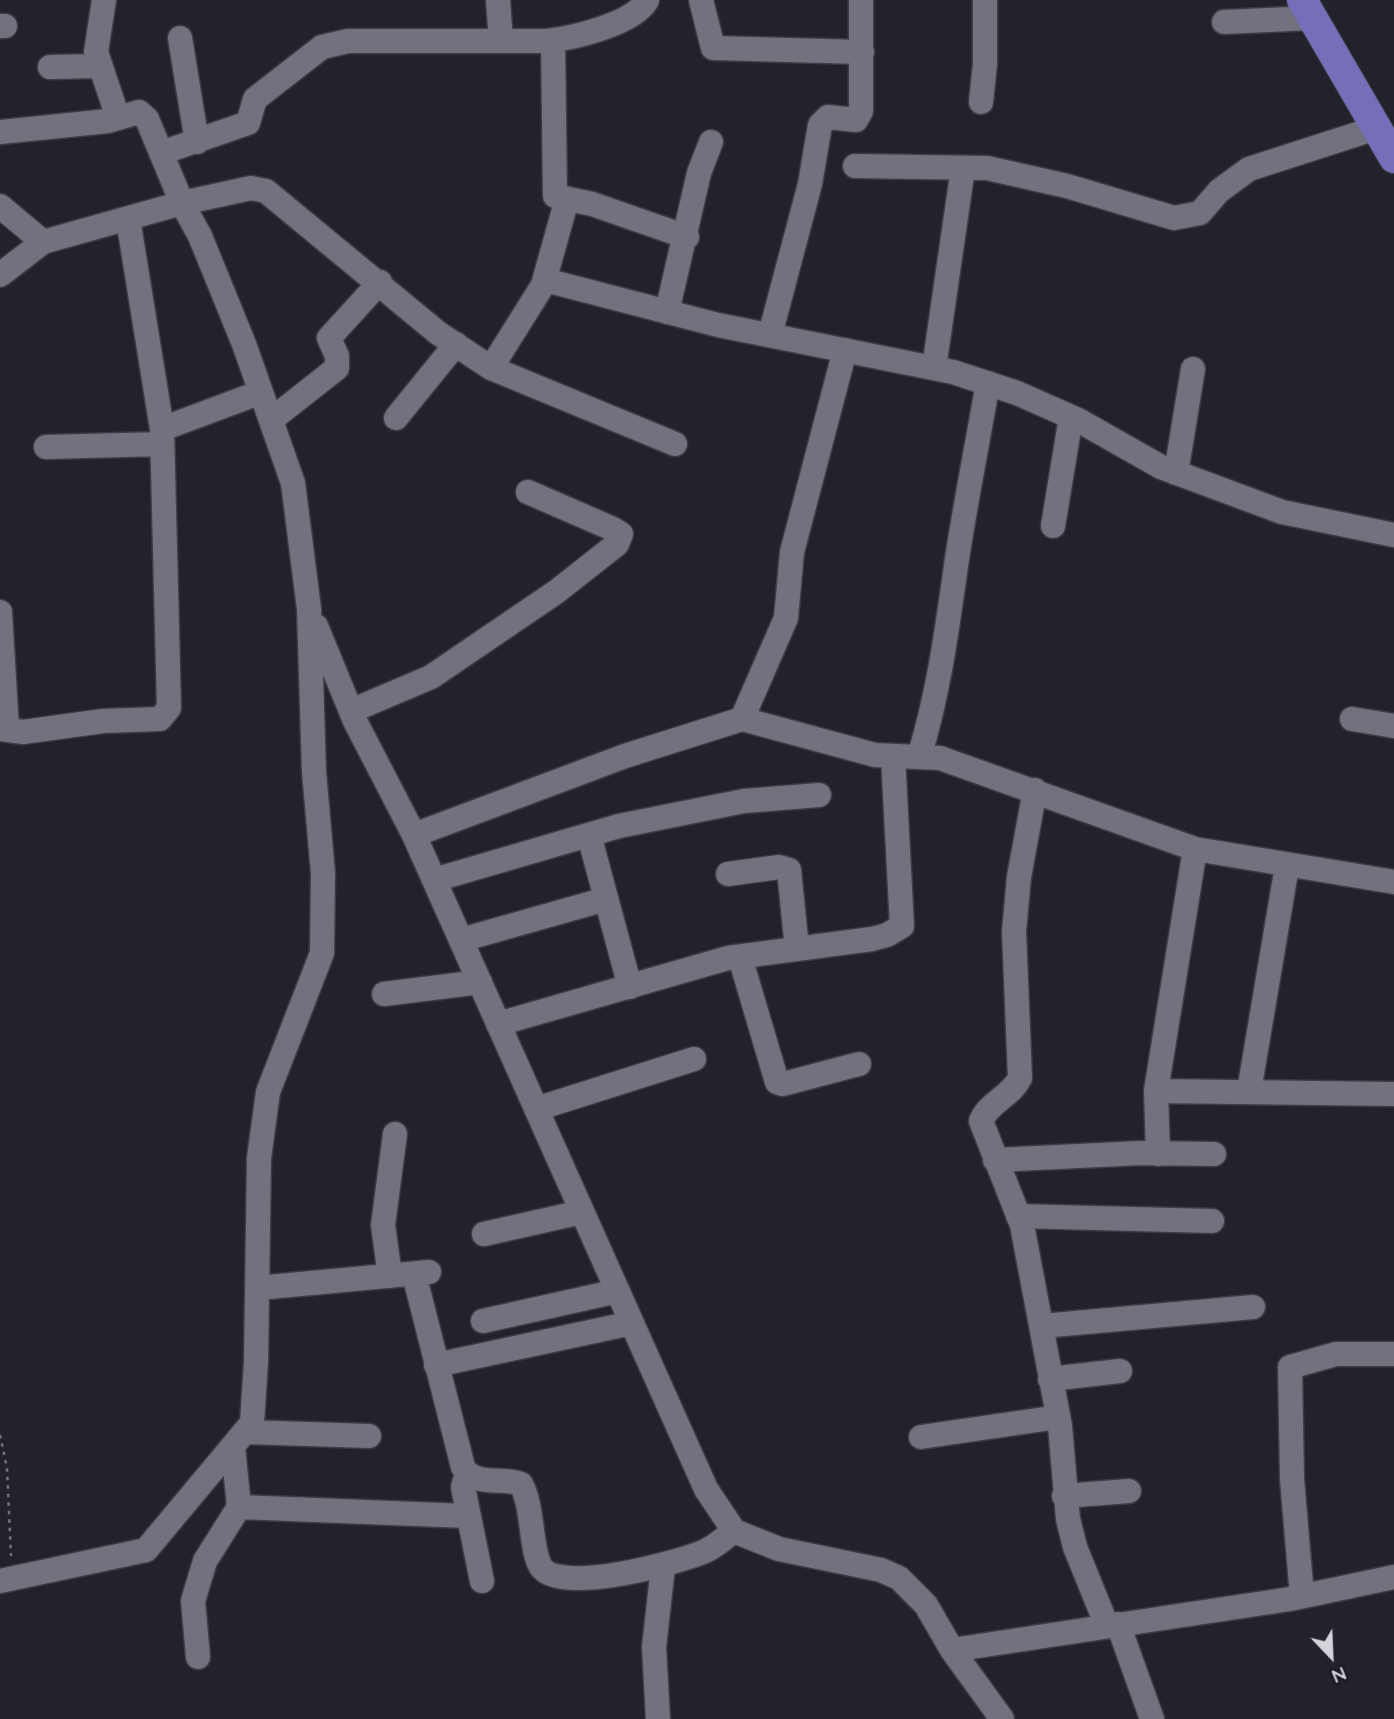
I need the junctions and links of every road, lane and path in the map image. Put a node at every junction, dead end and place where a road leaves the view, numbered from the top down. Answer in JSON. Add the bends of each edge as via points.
{"nodes":[{"id":1,"x":104,"y":0,"type":"edge"},
{"id":2,"x":498,"y":0,"type":"edge"},
{"id":3,"x":647,"y":0,"type":"edge"},
{"id":4,"x":701,"y":0,"type":"edge"},
{"id":5,"x":861,"y":0,"type":"edge"},
{"id":6,"x":985,"y":0,"type":"edge"},
{"id":7,"x":1307,"y":9,"type":"edge"},
{"id":8,"x":1224,"y":22,"type":"dead end"},
{"id":9,"x":180,"y":38,"type":"dead end"},
{"id":10,"x":553,"y":40,"type":"junction"},
{"id":11,"x":500,"y":41,"type":"junction"},
{"id":12,"x":862,"y":52,"type":"junction"},
{"id":13,"x":98,"y":66,"type":"junction"},
{"id":14,"x":50,"y":67,"type":"dead end"},
{"id":15,"x":981,"y":102,"type":"dead end"},
{"id":16,"x":118,"y":118,"type":"junction"},
{"id":17,"x":1376,"y":128,"type":"junction"},
{"id":18,"x":0,"y":132,"type":"edge"},
{"id":19,"x":197,"y":142,"type":"junction"},
{"id":20,"x":711,"y":142,"type":"dead end"},
{"id":21,"x":161,"y":153,"type":"junction"},
{"id":22,"x":1394,"y":158,"type":"edge"},
{"id":23,"x":855,"y":166,"type":"dead end"},
{"id":24,"x":963,"y":168,"type":"junction"},
{"id":25,"x":567,"y":199,"type":"junction"},
{"id":26,"x":182,"y":203,"type":"junction"},
{"id":27,"x":0,"y":206,"type":"edge"},
{"id":28,"x":128,"y":219,"type":"junction"},
{"id":29,"x":687,"y":237,"type":"junction"},
{"id":30,"x":43,"y":242,"type":"junction"},
{"id":31,"x":0,"y":275,"type":"edge"},
{"id":32,"x":545,"y":280,"type":"junction"},
{"id":33,"x":380,"y":282,"type":"junction"},
{"id":34,"x":667,"y":312,"type":"junction"},
{"id":35,"x":770,"y":335,"type":"junction"},
{"id":36,"x":456,"y":344,"type":"junction"},
{"id":37,"x":845,"y":350,"type":"junction"},
{"id":38,"x":491,"y":368,"type":"junction"},
{"id":39,"x":933,"y":368,"type":"junction"},
{"id":40,"x":1193,"y":369,"type":"dead end"},
{"id":41,"x":988,"y":383,"type":"junction"},
{"id":42,"x":261,"y":391,"type":"junction"},
{"id":43,"x":1071,"y":417,"type":"junction"},
{"id":44,"x":396,"y":418,"type":"dead end"},
{"id":45,"x":271,"y":419,"type":"junction"},
{"id":46,"x":162,"y":436,"type":"junction"},
{"id":47,"x":675,"y":444,"type":"dead end"},
{"id":48,"x":46,"y":447,"type":"dead end"},
{"id":49,"x":1176,"y":473,"type":"junction"},
{"id":50,"x":528,"y":492,"type":"dead end"},
{"id":51,"x":1053,"y":526,"type":"dead end"},
{"id":52,"x":1394,"y":535,"type":"edge"},
{"id":53,"x":309,"y":609,"type":"junction"},
{"id":54,"x":0,"y":612,"type":"edge"},
{"id":55,"x":351,"y":711,"type":"junction"},
{"id":56,"x":742,"y":719,"type":"junction"},
{"id":57,"x":1352,"y":719,"type":"dead end"},
{"id":58,"x":1394,"y":726,"type":"edge"},
{"id":59,"x":3,"y":729,"type":"edge"},
{"id":60,"x":892,"y":756,"type":"junction"},
{"id":61,"x":919,"y":757,"type":"junction"},
{"id":62,"x":1035,"y":790,"type":"junction"},
{"id":63,"x":819,"y":795,"type":"dead end"},
{"id":64,"x":414,"y":835,"type":"junction"},
{"id":65,"x":589,"y":835,"type":"junction"},
{"id":66,"x":1195,"y":849,"type":"junction"},
{"id":67,"x":1287,"y":866,"type":"junction"},
{"id":68,"x":728,"y":874,"type":"dead end"},
{"id":69,"x":434,"y":880,"type":"junction"},
{"id":70,"x":1394,"y":882,"type":"edge"},
{"id":71,"x":606,"y":899,"type":"junction"},
{"id":72,"x":461,"y":940,"type":"junction"},
{"id":73,"x":797,"y":948,"type":"junction"},
{"id":74,"x":740,"y":957,"type":"junction"},
{"id":75,"x":480,"y":982,"type":"junction"},
{"id":76,"x":629,"y":987,"type":"junction"},
{"id":77,"x":384,"y":994,"type":"dead end"},
{"id":78,"x":498,"y":1024,"type":"junction"},
{"id":79,"x":694,"y":1059,"type":"dead end"},
{"id":80,"x":859,"y":1064,"type":"dead end"},
{"id":81,"x":1156,"y":1091,"type":"junction"},
{"id":82,"x":1249,"y":1091,"type":"junction"},
{"id":83,"x":1394,"y":1094,"type":"edge"},
{"id":84,"x":536,"y":1109,"type":"junction"},
{"id":85,"x":395,"y":1133,"type":"dead end"},
{"id":86,"x":1158,"y":1154,"type":"junction"},
{"id":87,"x":1214,"y":1154,"type":"dead end"},
{"id":88,"x":995,"y":1160,"type":"junction"},
{"id":89,"x":582,"y":1212,"type":"junction"},
{"id":90,"x":1018,"y":1216,"type":"junction"},
{"id":91,"x":1212,"y":1221,"type":"dead end"},
{"id":92,"x":484,"y":1234,"type":"dead end"},
{"id":93,"x":411,"y":1274,"type":"junction"},
{"id":94,"x":258,"y":1288,"type":"junction"},
{"id":95,"x":618,"y":1291,"type":"junction"},
{"id":96,"x":1253,"y":1307,"type":"dead end"},
{"id":97,"x":483,"y":1321,"type":"dead end"},
{"id":98,"x":632,"y":1323,"type":"junction"},
{"id":99,"x":1042,"y":1326,"type":"junction"},
{"id":100,"x":1394,"y":1354,"type":"edge"},
{"id":101,"x":436,"y":1364,"type":"junction"},
{"id":102,"x":1120,"y":1371,"type":"dead end"},
{"id":103,"x":1050,"y":1379,"type":"junction"},
{"id":104,"x":1058,"y":1418,"type":"junction"},
{"id":105,"x":0,"y":1435,"type":"edge"},
{"id":106,"x":369,"y":1436,"type":"dead end"},
{"id":107,"x":921,"y":1437,"type":"dead end"},
{"id":108,"x":239,"y":1439,"type":"junction"},
{"id":109,"x":467,"y":1474,"type":"junction"},
{"id":110,"x":1129,"y":1491,"type":"dead end"},
{"id":111,"x":1064,"y":1496,"type":"junction"},
{"id":112,"x":239,"y":1507,"type":"junction"},
{"id":113,"x":467,"y":1516,"type":"junction"},
{"id":114,"x":734,"y":1531,"type":"junction"},
{"id":115,"x":663,"y":1567,"type":"junction"},
{"id":116,"x":1394,"y":1577,"type":"edge"},
{"id":117,"x":6,"y":1580,"type":"edge"},
{"id":118,"x":482,"y":1581,"type":"dead end"},
{"id":119,"x":1301,"y":1596,"type":"junction"},
{"id":120,"x":1113,"y":1625,"type":"junction"},
{"id":121,"x":952,"y":1650,"type":"junction"},
{"id":122,"x":198,"y":1657,"type":"dead end"},
{"id":123,"x":659,"y":1719,"type":"edge"},
{"id":124,"x":1002,"y":1719,"type":"edge"},
{"id":125,"x":1152,"y":1719,"type":"edge"}],
"edges":[{"from":1,"to":13,"type":"street","via":[[98,27]]},
{"from":2,"to":11,"type":"street"},
{"from":3,"to":10,"type":"street","via":[[615,22]]},
{"from":4,"to":12,"type":"street","via":[[713,48]]},
{"from":5,"to":12,"type":"street"},
{"from":6,"to":15,"type":"street"},
{"from":7,"to":8,"type":"street"},
{"from":7,"to":17,"type":"main road"},
{"from":9,"to":19,"type":"street"},
{"from":10,"to":11,"type":"street"},
{"from":10,"to":25,"type":"street","via":[[555,196]]},
{"from":11,"to":19,"type":"street","via":[[348,41],[322,47],[255,99],[251,121]]},
{"from":12,"to":35,"type":"street","via":[[861,111],[856,120],[828,117],[820,125],[810,184]]},
{"from":13,"to":14,"type":"street"},
{"from":13,"to":16,"type":"street"},
{"from":16,"to":18,"type":"street"},
{"from":16,"to":21,"type":"street","via":[[139,113],[146,118]]},
{"from":17,"to":22,"type":"main road"},
{"from":17,"to":24,"type":"street","via":[[1249,169],[1219,191],[1200,214],[1174,218],[1051,182],[987,168]]},
{"from":19,"to":21,"type":"street"},
{"from":20,"to":29,"type":"street","via":[[699,173]]},
{"from":21,"to":26,"type":"street"},
{"from":23,"to":24,"type":"street"},
{"from":24,"to":39,"type":"street"},
{"from":25,"to":29,"type":"street"},
{"from":25,"to":32,"type":"street"},
{"from":26,"to":28,"type":"street"},
{"from":26,"to":33,"type":"street","via":[[251,188],[266,191]]},
{"from":26,"to":42,"type":"street","via":[[200,236]]},
{"from":27,"to":30,"type":"street"},
{"from":28,"to":30,"type":"street"},
{"from":28,"to":46,"type":"street"},
{"from":29,"to":34,"type":"street"},
{"from":30,"to":31,"type":"street"},
{"from":32,"to":34,"type":"street"},
{"from":32,"to":38,"type":"street"},
{"from":33,"to":36,"type":"street"},
{"from":33,"to":45,"type":"street","via":[[329,338],[337,368]]},
{"from":34,"to":35,"type":"street"},
{"from":35,"to":37,"type":"street"},
{"from":36,"to":38,"type":"street"},
{"from":36,"to":44,"type":"street"},
{"from":37,"to":39,"type":"street"},
{"from":37,"to":56,"type":"street","via":[[792,552],[786,618]]},
{"from":38,"to":47,"type":"street"},
{"from":39,"to":41,"type":"street"},
{"from":40,"to":49,"type":"street"},
{"from":41,"to":43,"type":"street"},
{"from":41,"to":61,"type":"street","via":[[947,639]]},
{"from":42,"to":45,"type":"street"},
{"from":42,"to":46,"type":"street"},
{"from":43,"to":49,"type":"street"},
{"from":43,"to":51,"type":"street"},
{"from":45,"to":53,"type":"street","via":[[293,483]]},
{"from":46,"to":48,"type":"street"},
{"from":46,"to":59,"type":"street","via":[[169,708],[160,719],[23,732]]},
{"from":49,"to":52,"type":"street","via":[[1282,512]]},
{"from":50,"to":55,"type":"street","via":[[613,529],[621,534],[617,544],[556,592],[431,677]]},
{"from":53,"to":55,"type":"street"},
{"from":53,"to":94,"type":"street","via":[[314,772],[323,873],[322,953],[268,1092],[259,1158]]},
{"from":54,"to":59,"type":"street"},
{"from":55,"to":64,"type":"street"},
{"from":56,"to":60,"type":"street"},
{"from":56,"to":64,"type":"street","via":[[625,756]]},
{"from":57,"to":58,"type":"street"},
{"from":60,"to":61,"type":"street"},
{"from":60,"to":73,"type":"street","via":[[902,926],[872,939]]},
{"from":61,"to":62,"type":"street","via":[[940,758]]},
{"from":62,"to":66,"type":"street"},
{"from":62,"to":88,"type":"street","via":[[1014,931],[1020,1078],[981,1121]]},
{"from":63,"to":65,"type":"street","via":[[744,801]]},
{"from":64,"to":69,"type":"street"},
{"from":65,"to":69,"type":"street"},
{"from":65,"to":71,"type":"street"},
{"from":66,"to":67,"type":"street"},
{"from":66,"to":81,"type":"street"},
{"from":67,"to":70,"type":"street"},
{"from":67,"to":82,"type":"street"},
{"from":68,"to":73,"type":"street","via":[[779,867],[789,870]]},
{"from":69,"to":72,"type":"street"},
{"from":71,"to":72,"type":"street"},
{"from":71,"to":76,"type":"street"},
{"from":72,"to":75,"type":"street"},
{"from":73,"to":74,"type":"street"},
{"from":74,"to":76,"type":"street"},
{"from":74,"to":80,"type":"street","via":[[777,1082]]},
{"from":75,"to":77,"type":"street"},
{"from":75,"to":78,"type":"street"},
{"from":76,"to":78,"type":"street"},
{"from":78,"to":84,"type":"street"},
{"from":79,"to":84,"type":"street"},
{"from":81,"to":82,"type":"street"},
{"from":81,"to":86,"type":"street"},
{"from":82,"to":83,"type":"street"},
{"from":84,"to":89,"type":"street"},
{"from":85,"to":93,"type":"street","via":[[383,1225]]},
{"from":86,"to":87,"type":"street"},
{"from":86,"to":88,"type":"street"},
{"from":88,"to":90,"type":"street"},
{"from":89,"to":92,"type":"street"},
{"from":89,"to":95,"type":"street"},
{"from":90,"to":91,"type":"street"},
{"from":90,"to":99,"type":"street"},
{"from":93,"to":94,"type":"street"},
{"from":93,"to":101,"type":"street"},
{"from":94,"to":108,"type":"street","via":[[252,1423]]},
{"from":95,"to":97,"type":"street"},
{"from":95,"to":98,"type":"street"},
{"from":96,"to":99,"type":"street"},
{"from":98,"to":101,"type":"street"},
{"from":98,"to":114,"type":"street","via":[[706,1489]]},
{"from":99,"to":103,"type":"street"},
{"from":100,"to":119,"type":"street","via":[[1336,1354],[1290,1367]]},
{"from":101,"to":109,"type":"street"},
{"from":102,"to":103,"type":"street"},
{"from":103,"to":104,"type":"street"},
{"from":104,"to":107,"type":"street"},
{"from":104,"to":111,"type":"street"},
{"from":105,"to":117,"type":"path","via":[[7,1468]]},
{"from":106,"to":108,"type":"street"},
{"from":108,"to":112,"type":"street"},
{"from":108,"to":117,"type":"street","via":[[146,1550]]},
{"from":109,"to":113,"type":"street","via":[[463,1487]]},
{"from":109,"to":115,"type":"street","via":[[521,1484],[528,1497],[540,1566],[549,1574],[617,1574]]},
{"from":110,"to":111,"type":"street"},
{"from":111,"to":120,"type":"street","via":[[1075,1547]]},
{"from":112,"to":113,"type":"street"},
{"from":112,"to":122,"type":"street","via":[[205,1561],[193,1601]]},
{"from":113,"to":118,"type":"street"},
{"from":114,"to":115,"type":"street","via":[[706,1551]]},
{"from":114,"to":121,"type":"street","via":[[779,1549],[881,1570],[899,1578],[926,1605]]},
{"from":115,"to":123,"type":"street","via":[[654,1647]]},
{"from":116,"to":119,"type":"street"},
{"from":119,"to":120,"type":"street"},
{"from":120,"to":121,"type":"street"},
{"from":120,"to":125,"type":"street"},
{"from":121,"to":124,"type":"street"}]}
